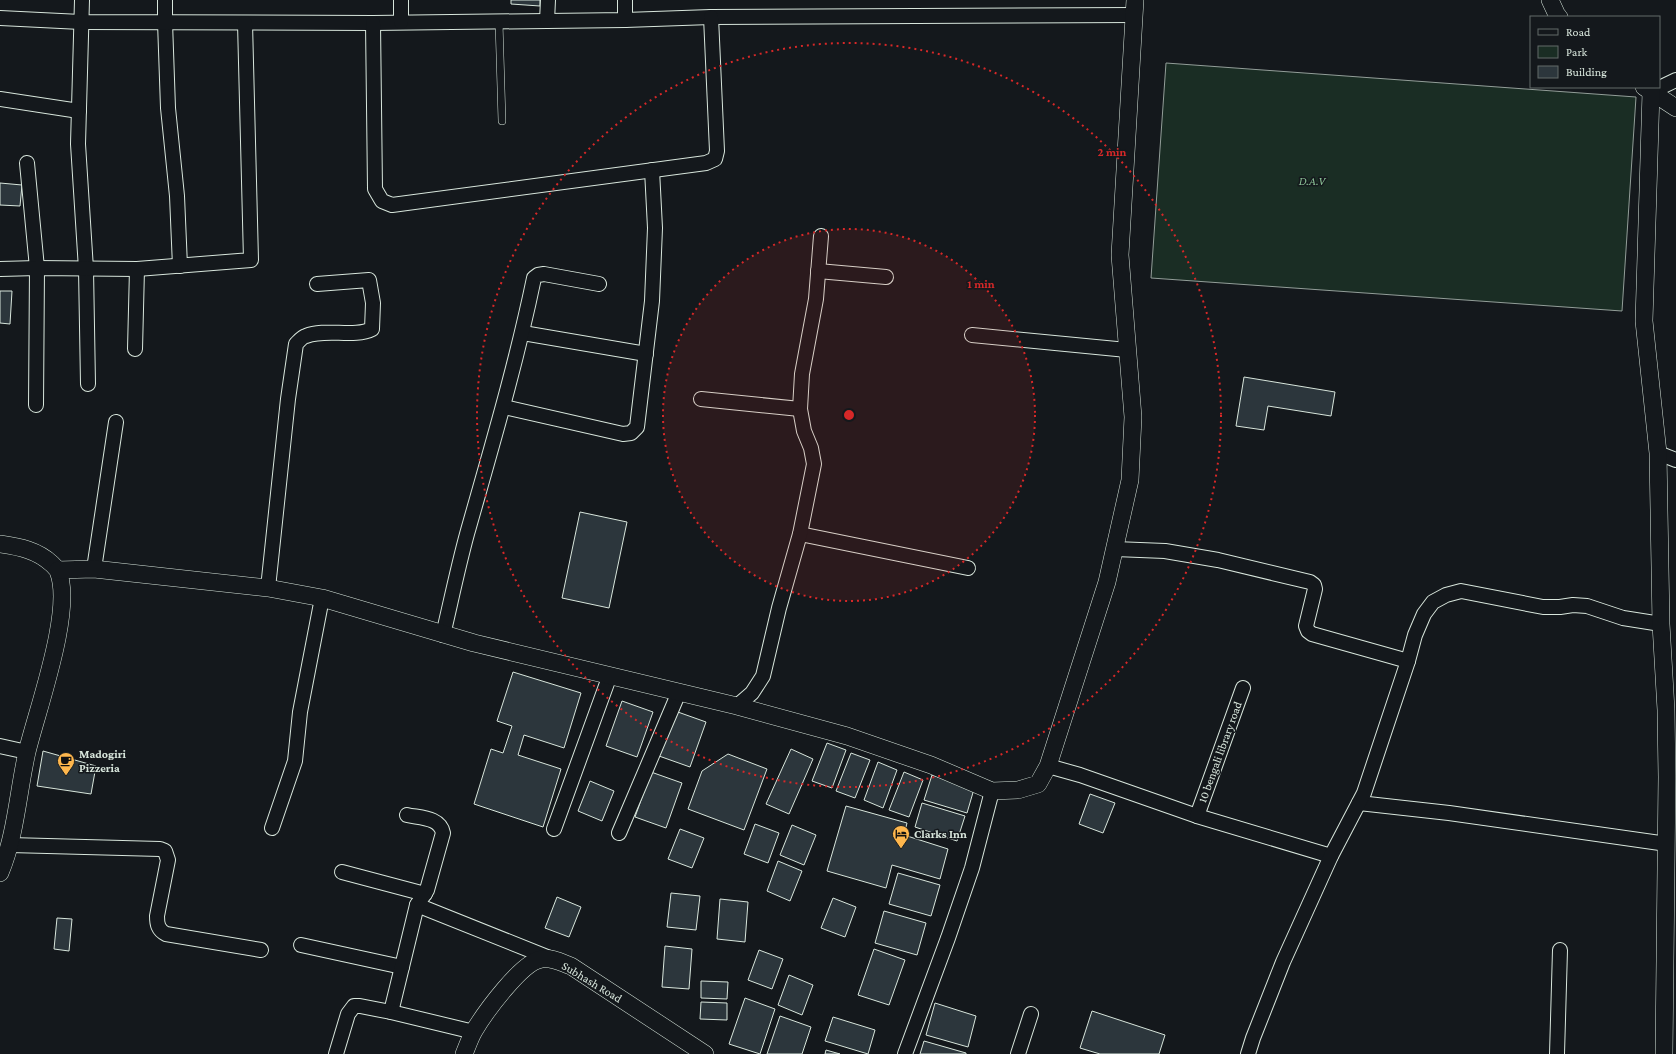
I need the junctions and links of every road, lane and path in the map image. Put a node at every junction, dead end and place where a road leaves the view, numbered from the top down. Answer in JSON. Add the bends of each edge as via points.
{"nodes":[{"id":1,"x":82,"y":0,"type":"edge"},
{"id":2,"x":165,"y":0,"type":"edge"},
{"id":3,"x":402,"y":0,"type":"edge"},
{"id":4,"x":548,"y":0,"type":"edge"},
{"id":5,"x":625,"y":0,"type":"edge"},
{"id":6,"x":1550,"y":0,"type":"edge"},
{"id":7,"x":1134,"y":8,"type":"edge"},
{"id":8,"x":1558,"y":16,"type":"edge"},
{"id":9,"x":711,"y":17,"type":"junction"},
{"id":10,"x":0,"y":18,"type":"edge"},
{"id":11,"x":625,"y":20,"type":"junction"},
{"id":12,"x":548,"y":21,"type":"junction"},
{"id":13,"x":81,"y":22,"type":"junction"},
{"id":14,"x":165,"y":22,"type":"junction"},
{"id":15,"x":401,"y":22,"type":"junction"},
{"id":16,"x":499,"y":22,"type":"junction"},
{"id":17,"x":245,"y":23,"type":"junction"},
{"id":18,"x":373,"y":23,"type":"junction"},
{"id":19,"x":1676,"y":80,"type":"edge"},
{"id":20,"x":1660,"y":86,"type":"edge"},
{"id":21,"x":1648,"y":90,"type":"edge"},
{"id":22,"x":0,"y":99,"type":"edge"},
{"id":23,"x":1676,"y":108,"type":"edge"},
{"id":24,"x":79,"y":111,"type":"junction"},
{"id":25,"x":502,"y":121,"type":"dead end"},
{"id":26,"x":27,"y":163,"type":"dead end"},
{"id":27,"x":652,"y":170,"type":"junction"},
{"id":28,"x":821,"y":236,"type":"dead end"},
{"id":29,"x":180,"y":266,"type":"junction"},
{"id":30,"x":37,"y":268,"type":"junction"},
{"id":31,"x":0,"y":269,"type":"edge"},
{"id":32,"x":86,"y":269,"type":"junction"},
{"id":33,"x":136,"y":269,"type":"junction"},
{"id":34,"x":818,"y":271,"type":"junction"},
{"id":35,"x":886,"y":277,"type":"dead end"},
{"id":36,"x":317,"y":284,"type":"dead end"},
{"id":37,"x":598,"y":284,"type":"dead end"},
{"id":38,"x":523,"y":333,"type":"junction"},
{"id":39,"x":972,"y":335,"type":"dead end"},
{"id":40,"x":135,"y":350,"type":"dead end"},
{"id":41,"x":1127,"y":350,"type":"junction"},
{"id":42,"x":646,"y":354,"type":"junction"},
{"id":43,"x":88,"y":384,"type":"dead end"},
{"id":44,"x":701,"y":399,"type":"dead end"},
{"id":45,"x":36,"y":405,"type":"dead end"},
{"id":46,"x":504,"y":407,"type":"junction"},
{"id":47,"x":800,"y":409,"type":"junction"},
{"id":48,"x":116,"y":422,"type":"dead end"},
{"id":49,"x":1658,"y":452,"type":"junction"},
{"id":50,"x":1676,"y":460,"type":"edge"},
{"id":51,"x":800,"y":534,"type":"junction"},
{"id":52,"x":0,"y":544,"type":"edge"},
{"id":53,"x":1115,"y":549,"type":"junction"},
{"id":54,"x":968,"y":568,"type":"dead end"},
{"id":55,"x":94,"y":569,"type":"junction"},
{"id":56,"x":58,"y":570,"type":"junction"},
{"id":57,"x":268,"y":588,"type":"junction"},
{"id":58,"x":322,"y":598,"type":"junction"},
{"id":59,"x":1662,"y":624,"type":"junction"},
{"id":60,"x":443,"y":634,"type":"junction"},
{"id":61,"x":1408,"y":661,"type":"junction"},
{"id":62,"x":610,"y":675,"type":"junction"},
{"id":63,"x":1243,"y":688,"type":"dead end"},
{"id":64,"x":679,"y":692,"type":"junction"},
{"id":65,"x":737,"y":706,"type":"junction"},
{"id":66,"x":1671,"y":711,"type":"edge"},
{"id":67,"x":0,"y":746,"type":"edge"},
{"id":68,"x":27,"y":752,"type":"junction"},
{"id":69,"x":1048,"y":766,"type":"junction"},
{"id":70,"x":992,"y":791,"type":"junction"},
{"id":71,"x":1359,"y":803,"type":"junction"},
{"id":72,"x":407,"y":816,"type":"dead end"},
{"id":73,"x":1198,"y":816,"type":"junction"},
{"id":74,"x":272,"y":828,"type":"dead end"},
{"id":75,"x":554,"y":829,"type":"dead end"},
{"id":76,"x":619,"y":833,"type":"dead end"},
{"id":77,"x":1667,"y":844,"type":"junction"},
{"id":78,"x":10,"y":845,"type":"junction"},
{"id":79,"x":1331,"y":856,"type":"junction"},
{"id":80,"x":1,"y":867,"type":"edge"},
{"id":81,"x":342,"y":872,"type":"dead end"},
{"id":82,"x":425,"y":894,"type":"junction"},
{"id":83,"x":417,"y":905,"type":"junction"},
{"id":84,"x":301,"y":945,"type":"dead end"},
{"id":85,"x":261,"y":950,"type":"dead end"},
{"id":86,"x":1560,"y":950,"type":"dead end"},
{"id":87,"x":559,"y":962,"type":"junction"},
{"id":88,"x":402,"y":967,"type":"junction"},
{"id":89,"x":392,"y":1012,"type":"junction"},
{"id":90,"x":1031,"y":1014,"type":"dead end"},
{"id":91,"x":474,"y":1032,"type":"junction"},
{"id":92,"x":336,"y":1054,"type":"edge"},
{"id":93,"x":464,"y":1054,"type":"edge"},
{"id":94,"x":705,"y":1054,"type":"edge"},
{"id":95,"x":906,"y":1054,"type":"edge"},
{"id":96,"x":1018,"y":1054,"type":"edge"},
{"id":97,"x":1248,"y":1054,"type":"edge"},
{"id":98,"x":1556,"y":1054,"type":"edge"},
{"id":99,"x":1664,"y":1054,"type":"edge"}],
"edges":[{"from":1,"to":13,"type":"street"},
{"from":2,"to":14,"type":"street"},
{"from":3,"to":15,"type":"street"},
{"from":4,"to":12,"type":"street"},
{"from":5,"to":11,"type":"street"},
{"from":6,"to":8,"type":"street"},
{"from":7,"to":9,"type":"street"},
{"from":7,"to":41,"type":"street","via":[[1120,256]]},
{"from":9,"to":11,"type":"street"},
{"from":9,"to":27,"type":"street","via":[[717,152],[714,159],[706,163]]},
{"from":10,"to":13,"type":"street"},
{"from":11,"to":12,"type":"street"},
{"from":12,"to":16,"type":"street"},
{"from":13,"to":14,"type":"street"},
{"from":13,"to":24,"type":"street"},
{"from":14,"to":17,"type":"street"},
{"from":14,"to":29,"type":"street","via":[[168,108],[177,196]]},
{"from":15,"to":16,"type":"street"},
{"from":15,"to":18,"type":"street"},
{"from":16,"to":25,"type":"lane"},
{"from":17,"to":18,"type":"street"},
{"from":17,"to":29,"type":"street","via":[[251,260]]},
{"from":18,"to":27,"type":"street","via":[[375,189],[382,201],[392,205]]},
{"from":19,"to":20,"type":"street"},
{"from":21,"to":23,"type":"street"},
{"from":21,"to":49,"type":"street","via":[[1644,321]]},
{"from":22,"to":24,"type":"street"},
{"from":24,"to":32,"type":"street","via":[[78,144]]},
{"from":26,"to":30,"type":"street"},
{"from":27,"to":42,"type":"street","via":[[655,228],[652,301]]},
{"from":28,"to":34,"type":"street"},
{"from":29,"to":33,"type":"street"},
{"from":30,"to":31,"type":"street"},
{"from":30,"to":32,"type":"street"},
{"from":30,"to":45,"type":"street"},
{"from":32,"to":33,"type":"street"},
{"from":32,"to":43,"type":"street"},
{"from":33,"to":40,"type":"street"},
{"from":34,"to":35,"type":"street"},
{"from":34,"to":47,"type":"street","via":[[816,299],[802,374]]},
{"from":36,"to":57,"type":"street","via":[[369,280],[373,303],[372,329],[365,332],[333,332],[305,336],[296,344]]},
{"from":37,"to":38,"type":"street","via":[[538,275],[534,278]]},
{"from":38,"to":42,"type":"street"},
{"from":38,"to":46,"type":"street"},
{"from":39,"to":41,"type":"street"},
{"from":41,"to":53,"type":"street","via":[[1133,417],[1130,472]]},
{"from":42,"to":46,"type":"street","via":[[636,427],[631,433],[623,434]]},
{"from":44,"to":47,"type":"street"},
{"from":46,"to":60,"type":"street","via":[[467,536]]},
{"from":47,"to":51,"type":"street","via":[[814,464]]},
{"from":48,"to":55,"type":"street"},
{"from":49,"to":50,"type":"street"},
{"from":49,"to":59,"type":"street"},
{"from":51,"to":54,"type":"street"},
{"from":51,"to":65,"type":"street","via":[[763,676],[752,693]]},
{"from":52,"to":56,"type":"street","via":[[26,548],[38,553]]},
{"from":53,"to":61,"type":"street","via":[[1165,551],[1218,560],[1310,582],[1315,589],[1306,626],[1308,631]]},
{"from":53,"to":69,"type":"street","via":[[1107,582]]},
{"from":55,"to":56,"type":"street"},
{"from":55,"to":57,"type":"street"},
{"from":56,"to":68,"type":"street","via":[[62,590],[58,633]]},
{"from":57,"to":58,"type":"street"},
{"from":58,"to":60,"type":"street"},
{"from":58,"to":74,"type":"street","via":[[300,716],[295,761]]},
{"from":59,"to":61,"type":"street","via":[[1623,618],[1587,606],[1543,607],[1461,591],[1433,602],[1418,628]]},
{"from":59,"to":66,"type":"street"},
{"from":60,"to":62,"type":"street"},
{"from":61,"to":71,"type":"street"},
{"from":62,"to":64,"type":"street"},
{"from":62,"to":75,"type":"street"},
{"from":63,"to":73,"type":"street","name":"10 bengali library road"},
{"from":64,"to":65,"type":"street"},
{"from":64,"to":76,"type":"street"},
{"from":65,"to":70,"type":"street","via":[[847,736],[931,765]]},
{"from":66,"to":77,"type":"street"},
{"from":67,"to":68,"type":"street"},
{"from":68,"to":78,"type":"street"},
{"from":69,"to":70,"type":"street","via":[[1038,784],[1018,790]]},
{"from":69,"to":73,"type":"street"},
{"from":70,"to":95,"type":"street","via":[[972,868]]},
{"from":71,"to":77,"type":"street"},
{"from":71,"to":79,"type":"street"},
{"from":72,"to":82,"type":"street","via":[[437,822],[444,833]]},
{"from":73,"to":79,"type":"street"},
{"from":77,"to":99,"type":"street"},
{"from":78,"to":80,"type":"street"},
{"from":78,"to":85,"type":"street","via":[[165,851],[168,860],[157,916],[157,925],[161,932]]},
{"from":79,"to":97,"type":"street","via":[[1283,962]]},
{"from":81,"to":82,"type":"street"},
{"from":82,"to":83,"type":"street"},
{"from":83,"to":87,"type":"street"},
{"from":83,"to":88,"type":"street"},
{"from":84,"to":88,"type":"street"},
{"from":86,"to":98,"type":"street"},
{"from":87,"to":91,"type":"street","name":"Subhash Road","via":[[541,959],[527,966],[504,989]]},
{"from":87,"to":94,"type":"street","name":"Subhash Road","via":[[571,966]]},
{"from":88,"to":89,"type":"street"},
{"from":89,"to":91,"type":"street"},
{"from":89,"to":92,"type":"street","via":[[354,1006],[348,1014]]},
{"from":90,"to":96,"type":"street"},
{"from":91,"to":93,"type":"street","name":"Subhash Road"}]}
